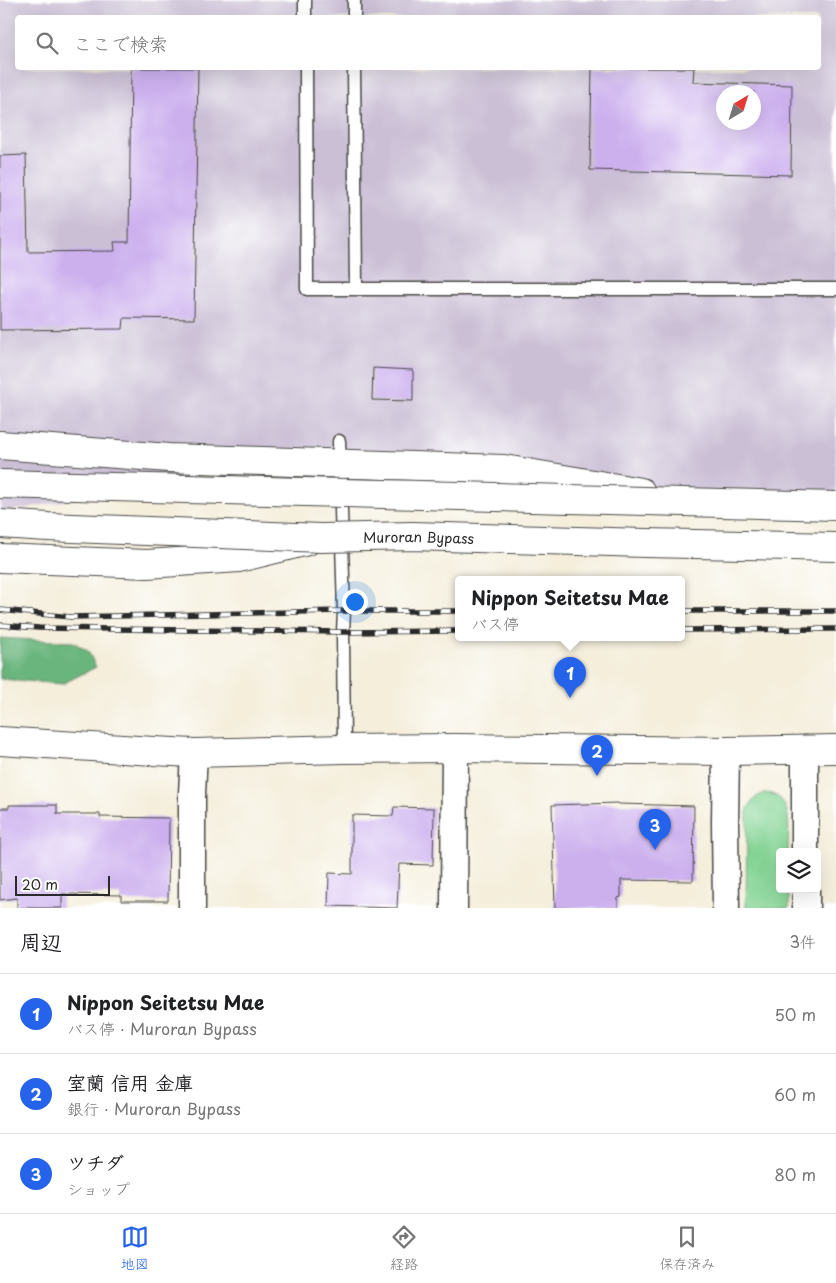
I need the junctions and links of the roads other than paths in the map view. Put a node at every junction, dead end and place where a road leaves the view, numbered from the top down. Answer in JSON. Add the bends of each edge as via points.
{"nodes":[{"id":1,"x":305,"y":0,"type":"edge"},
{"id":2,"x":354,"y":0,"type":"edge"},
{"id":3,"x":306,"y":15,"type":"edge"},
{"id":4,"x":354,"y":15,"type":"edge"},
{"id":5,"x":306,"y":70,"type":"edge"},
{"id":6,"x":354,"y":70,"type":"edge"},
{"id":7,"x":356,"y":288,"type":"junction"},
{"id":8,"x":836,"y":289,"type":"edge"},
{"id":9,"x":0,"y":445,"type":"edge"},
{"id":10,"x":340,"y":452,"type":"junction"},
{"id":11,"x":0,"y":484,"type":"edge"},
{"id":12,"x":700,"y":502,"type":"junction"},
{"id":13,"x":836,"y":506,"type":"edge"},
{"id":14,"x":0,"y":524,"type":"edge"},
{"id":15,"x":322,"y":538,"type":"junction"},
{"id":16,"x":836,"y":547,"type":"edge"},
{"id":17,"x":0,"y":558,"type":"edge"},
{"id":18,"x":0,"y":741,"type":"edge"},
{"id":19,"x":455,"y":748,"type":"junction"},
{"id":20,"x":344,"y":749,"type":"junction"},
{"id":21,"x":805,"y":749,"type":"junction"},
{"id":22,"x":836,"y":749,"type":"edge"},
{"id":23,"x":726,"y":751,"type":"junction"},
{"id":24,"x":194,"y":752,"type":"junction"},
{"id":25,"x":805,"y":848,"type":"edge"},
{"id":26,"x":806,"y":893,"type":"edge"},
{"id":27,"x":192,"y":908,"type":"edge"},
{"id":28,"x":454,"y":908,"type":"edge"},
{"id":29,"x":726,"y":908,"type":"edge"},
{"id":30,"x":806,"y":908,"type":"edge"}],
"edges":[{"from":1,"to":3,"type":"lane"},
{"from":2,"to":4,"type":"lane"},
{"from":5,"to":7,"type":"lane","via":[[307,288]]},
{"from":6,"to":7,"type":"lane"},
{"from":7,"to":8,"type":"lane"},
{"from":9,"to":10,"type":"main road","via":[[169,458]]},
{"from":10,"to":12,"type":"main road","via":[[504,469]]},
{"from":10,"to":20,"type":"lane"},
{"from":11,"to":12,"type":"main road","bridge":true},
{"from":12,"to":13,"type":"main road","bridge":true},
{"from":14,"to":15,"type":"main road","name":"Muroran Bypass","bridge":true},
{"from":15,"to":16,"type":"main road","name":"Muroran Bypass","bridge":true,"via":[[412,536]]},
{"from":15,"to":17,"type":"main road","bridge":true,"via":[[239,558],[156,563]]},
{"from":18,"to":24,"type":"main road"},
{"from":19,"to":20,"type":"main road"},
{"from":19,"to":23,"type":"main road"},
{"from":19,"to":28,"type":"street"},
{"from":20,"to":24,"type":"main road"},
{"from":21,"to":22,"type":"main road"},
{"from":21,"to":23,"type":"main road"},
{"from":21,"to":25,"type":"street"},
{"from":23,"to":29,"type":"street"},
{"from":24,"to":27,"type":"street"},
{"from":26,"to":30,"type":"street"}]}
